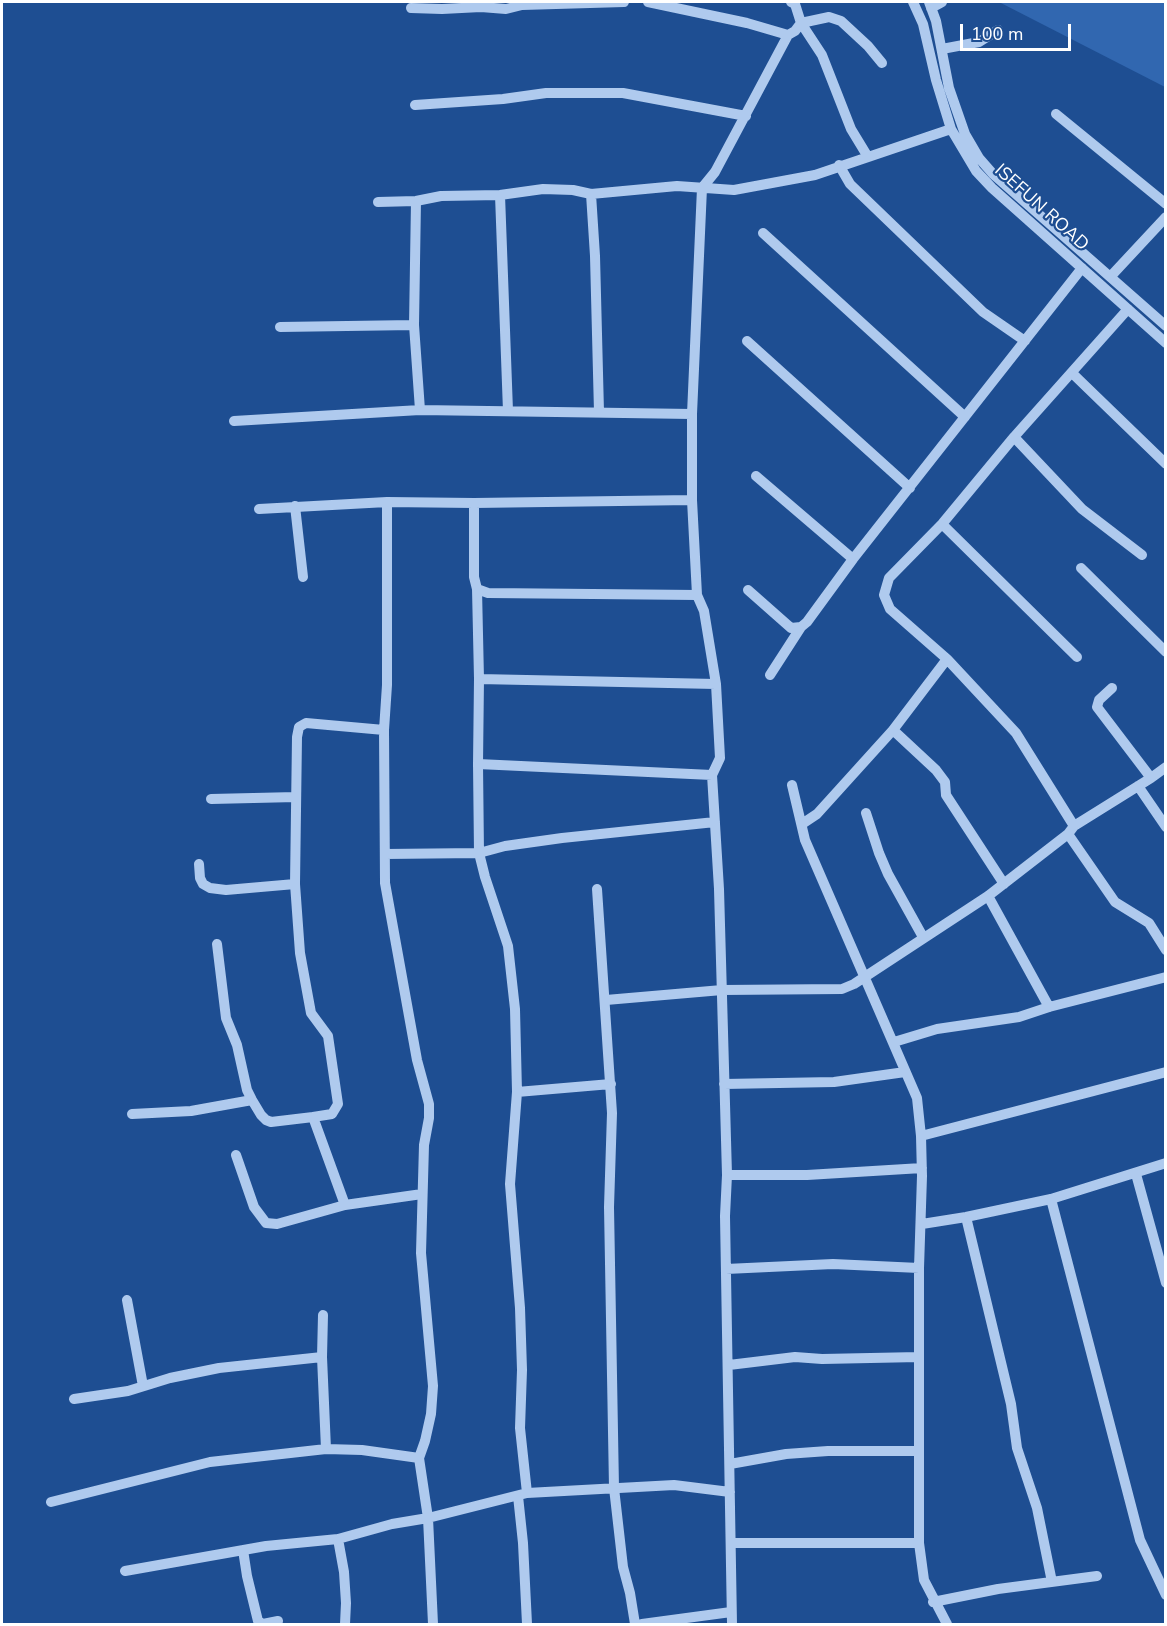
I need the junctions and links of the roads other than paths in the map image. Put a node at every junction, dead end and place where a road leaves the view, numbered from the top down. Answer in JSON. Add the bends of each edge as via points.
{"nodes":[{"id":1,"x":624,"y":2,"type":"edge"},
{"id":2,"x":648,"y":2,"type":"edge"},
{"id":3,"x":791,"y":2,"type":"edge"},
{"id":4,"x":913,"y":2,"type":"edge"},
{"id":5,"x":942,"y":2,"type":"edge"},
{"id":6,"x":522,"y":3,"type":"edge"},
{"id":7,"x":930,"y":5,"type":"edge"},
{"id":8,"x":411,"y":8,"type":"dead end"},
{"id":9,"x":801,"y":23,"type":"junction"},
{"id":10,"x":998,"y":30,"type":"dead end"},
{"id":11,"x":788,"y":35,"type":"junction"},
{"id":12,"x":942,"y":49,"type":"junction"},
{"id":13,"x":882,"y":63,"type":"dead end"},
{"id":14,"x":415,"y":105,"type":"dead end"},
{"id":15,"x":1056,"y":114,"type":"dead end"},
{"id":16,"x":746,"y":116,"type":"junction"},
{"id":17,"x":951,"y":129,"type":"junction"},
{"id":18,"x":868,"y":157,"type":"junction"},
{"id":19,"x":839,"y":165,"type":"junction"},
{"id":20,"x":702,"y":189,"type":"junction"},
{"id":21,"x":591,"y":194,"type":"junction"},
{"id":22,"x":500,"y":195,"type":"junction"},
{"id":23,"x":416,"y":201,"type":"junction"},
{"id":24,"x":378,"y":202,"type":"dead end"},
{"id":25,"x":1166,"y":204,"type":"edge"},
{"id":26,"x":1030,"y":214,"type":"junction"},
{"id":27,"x":1166,"y":217,"type":"edge"},
{"id":28,"x":763,"y":233,"type":"dead end"},
{"id":29,"x":1082,"y":268,"type":"junction"},
{"id":30,"x":1111,"y":276,"type":"junction"},
{"id":31,"x":1128,"y":309,"type":"junction"},
{"id":32,"x":414,"y":325,"type":"junction"},
{"id":33,"x":1166,"y":326,"type":"edge"},
{"id":34,"x":280,"y":327,"type":"dead end"},
{"id":35,"x":747,"y":341,"type":"dead end"},
{"id":36,"x":1025,"y":341,"type":"junction"},
{"id":37,"x":1166,"y":343,"type":"edge"},
{"id":38,"x":1072,"y":373,"type":"junction"},
{"id":39,"x":420,"y":410,"type":"junction"},
{"id":40,"x":508,"y":411,"type":"junction"},
{"id":41,"x":599,"y":412,"type":"junction"},
{"id":42,"x":692,"y":414,"type":"junction"},
{"id":43,"x":965,"y":417,"type":"junction"},
{"id":44,"x":234,"y":421,"type":"dead end"},
{"id":45,"x":1014,"y":437,"type":"junction"},
{"id":46,"x":1166,"y":464,"type":"edge"},
{"id":47,"x":756,"y":476,"type":"dead end"},
{"id":48,"x":910,"y":488,"type":"junction"},
{"id":49,"x":692,"y":500,"type":"junction"},
{"id":50,"x":387,"y":502,"type":"junction"},
{"id":51,"x":474,"y":503,"type":"junction"},
{"id":52,"x":295,"y":506,"type":"junction"},
{"id":53,"x":259,"y":509,"type":"dead end"},
{"id":54,"x":942,"y":524,"type":"junction"},
{"id":55,"x":1142,"y":555,"type":"dead end"},
{"id":56,"x":853,"y":559,"type":"junction"},
{"id":57,"x":1080,"y":568,"type":"dead end"},
{"id":58,"x":303,"y":578,"type":"dead end"},
{"id":59,"x":477,"y":589,"type":"junction"},
{"id":60,"x":748,"y":590,"type":"dead end"},
{"id":61,"x":697,"y":595,"type":"junction"},
{"id":62,"x":801,"y":627,"type":"junction"},
{"id":63,"x":1166,"y":652,"type":"edge"},
{"id":64,"x":1077,"y":657,"type":"dead end"},
{"id":65,"x":947,"y":659,"type":"junction"},
{"id":66,"x":770,"y":675,"type":"dead end"},
{"id":67,"x":479,"y":679,"type":"junction"},
{"id":68,"x":716,"y":684,"type":"junction"},
{"id":69,"x":1112,"y":688,"type":"dead end"},
{"id":70,"x":384,"y":730,"type":"junction"},
{"id":71,"x":893,"y":730,"type":"junction"},
{"id":72,"x":478,"y":764,"type":"junction"},
{"id":73,"x":1166,"y":767,"type":"edge"},
{"id":74,"x":712,"y":774,"type":"junction"},
{"id":75,"x":1151,"y":778,"type":"junction"},
{"id":76,"x":792,"y":785,"type":"dead end"},
{"id":77,"x":1138,"y":786,"type":"junction"},
{"id":78,"x":296,"y":797,"type":"junction"},
{"id":79,"x":211,"y":800,"type":"dead end"},
{"id":80,"x":866,"y":813,"type":"dead end"},
{"id":81,"x":715,"y":822,"type":"junction"},
{"id":82,"x":802,"y":824,"type":"junction"},
{"id":83,"x":1166,"y":827,"type":"edge"},
{"id":84,"x":1071,"y":830,"type":"junction"},
{"id":85,"x":479,"y":853,"type":"junction"},
{"id":86,"x":385,"y":854,"type":"junction"},
{"id":87,"x":199,"y":864,"type":"dead end"},
{"id":88,"x":295,"y":884,"type":"junction"},
{"id":89,"x":1004,"y":884,"type":"junction"},
{"id":90,"x":597,"y":889,"type":"dead end"},
{"id":91,"x":988,"y":896,"type":"junction"},
{"id":92,"x":923,"y":937,"type":"junction"},
{"id":93,"x":217,"y":944,"type":"dead end"},
{"id":94,"x":1166,"y":950,"type":"edge"},
{"id":95,"x":865,"y":976,"type":"junction"},
{"id":96,"x":1166,"y":977,"type":"edge"},
{"id":97,"x":722,"y":990,"type":"junction"},
{"id":98,"x":606,"y":1000,"type":"junction"},
{"id":99,"x":1049,"y":1007,"type":"junction"},
{"id":100,"x":894,"y":1041,"type":"junction"},
{"id":101,"x":905,"y":1072,"type":"junction"},
{"id":102,"x":1166,"y":1072,"type":"edge"},
{"id":103,"x":611,"y":1084,"type":"junction"},
{"id":104,"x":724,"y":1084,"type":"junction"},
{"id":105,"x":518,"y":1092,"type":"junction"},
{"id":106,"x":252,"y":1100,"type":"junction"},
{"id":107,"x":132,"y":1114,"type":"dead end"},
{"id":108,"x":313,"y":1117,"type":"junction"},
{"id":109,"x":921,"y":1136,"type":"junction"},
{"id":110,"x":236,"y":1155,"type":"dead end"},
{"id":111,"x":1166,"y":1163,"type":"edge"},
{"id":112,"x":922,"y":1168,"type":"junction"},
{"id":113,"x":1136,"y":1174,"type":"junction"},
{"id":114,"x":727,"y":1175,"type":"junction"},
{"id":115,"x":422,"y":1194,"type":"junction"},
{"id":116,"x":1051,"y":1199,"type":"junction"},
{"id":117,"x":345,"y":1205,"type":"junction"},
{"id":118,"x":966,"y":1217,"type":"junction"},
{"id":119,"x":922,"y":1224,"type":"junction"},
{"id":120,"x":919,"y":1268,"type":"junction"},
{"id":121,"x":726,"y":1269,"type":"junction"},
{"id":122,"x":1166,"y":1282,"type":"edge"},
{"id":123,"x":127,"y":1300,"type":"dead end"},
{"id":124,"x":323,"y":1315,"type":"dead end"},
{"id":125,"x":322,"y":1357,"type":"junction"},
{"id":126,"x":919,"y":1358,"type":"junction"},
{"id":127,"x":729,"y":1365,"type":"junction"},
{"id":128,"x":143,"y":1386,"type":"junction"},
{"id":129,"x":74,"y":1399,"type":"dead end"},
{"id":130,"x":326,"y":1449,"type":"junction"},
{"id":131,"x":919,"y":1451,"type":"junction"},
{"id":132,"x":419,"y":1458,"type":"junction"},
{"id":133,"x":730,"y":1464,"type":"junction"},
{"id":134,"x":614,"y":1488,"type":"junction"},
{"id":135,"x":730,"y":1492,"type":"junction"},
{"id":136,"x":523,"y":1494,"type":"junction"},
{"id":137,"x":51,"y":1502,"type":"dead end"},
{"id":138,"x":428,"y":1518,"type":"junction"},
{"id":139,"x":338,"y":1539,"type":"junction"},
{"id":140,"x":731,"y":1543,"type":"junction"},
{"id":141,"x":919,"y":1543,"type":"junction"},
{"id":142,"x":243,"y":1550,"type":"junction"},
{"id":143,"x":125,"y":1571,"type":"dead end"},
{"id":144,"x":1096,"y":1576,"type":"dead end"},
{"id":145,"x":1052,"y":1582,"type":"junction"},
{"id":146,"x":1166,"y":1595,"type":"edge"},
{"id":147,"x":933,"y":1602,"type":"junction"},
{"id":148,"x":731,"y":1612,"type":"junction"},
{"id":149,"x":278,"y":1621,"type":"dead end"},
{"id":150,"x":662,"y":1623,"type":"edge"},
{"id":151,"x":345,"y":1624,"type":"edge"},
{"id":152,"x":433,"y":1624,"type":"edge"},
{"id":153,"x":527,"y":1624,"type":"edge"},
{"id":154,"x":635,"y":1624,"type":"edge"},
{"id":155,"x":642,"y":1624,"type":"edge"},
{"id":156,"x":732,"y":1624,"type":"edge"},
{"id":157,"x":946,"y":1624,"type":"edge"}],
"edges":[{"from":1,"to":6,"type":"street"},
{"from":2,"to":11,"type":"street"},
{"from":3,"to":9,"type":"street"},
{"from":4,"to":17,"type":"street","name":"ISEFUN ROAD","via":[[923,24]]},
{"from":5,"to":7,"type":"street"},
{"from":6,"to":8,"type":"street","via":[[506,9]]},
{"from":7,"to":12,"type":"street","name":"ISEFUN ROAD"},
{"from":9,"to":11,"type":"street"},
{"from":9,"to":13,"type":"street","via":[[829,17],[841,21]]},
{"from":9,"to":18,"type":"street","via":[[822,55],[851,129]]},
{"from":10,"to":12,"type":"street","via":[[979,42]]},
{"from":11,"to":16,"type":"street"},
{"from":12,"to":26,"type":"street","name":"ISEFUN ROAD","via":[[949,88],[965,134],[979,158]]},
{"from":14,"to":16,"type":"street","via":[[546,93],[623,93]]},
{"from":15,"to":25,"type":"street"},
{"from":16,"to":20,"type":"street"},
{"from":17,"to":18,"type":"street"},
{"from":17,"to":26,"type":"street","name":"ISEFUN ROAD","via":[[976,171]]},
{"from":18,"to":19,"type":"street"},
{"from":19,"to":20,"type":"street","via":[[815,175],[734,190]]},
{"from":19,"to":36,"type":"street","via":[[850,184],[983,312]]},
{"from":20,"to":21,"type":"street","via":[[676,186]]},
{"from":20,"to":42,"type":"street"},
{"from":21,"to":22,"type":"street","via":[[543,189]]},
{"from":21,"to":41,"type":"street"},
{"from":22,"to":23,"type":"street","via":[[441,196]]},
{"from":22,"to":40,"type":"street"},
{"from":23,"to":24,"type":"street"},
{"from":23,"to":32,"type":"street"},
{"from":26,"to":29,"type":"street","name":"ISEFUN ROAD"},
{"from":26,"to":30,"type":"street","name":"ISEFUN ROAD"},
{"from":27,"to":30,"type":"street"},
{"from":28,"to":43,"type":"street"},
{"from":29,"to":31,"type":"street","name":"ISEFUN ROAD"},
{"from":29,"to":36,"type":"street"},
{"from":30,"to":33,"type":"street","name":"ISEFUN ROAD"},
{"from":31,"to":37,"type":"street","name":"ISEFUN ROAD"},
{"from":31,"to":38,"type":"street"},
{"from":32,"to":34,"type":"street"},
{"from":32,"to":39,"type":"street"},
{"from":35,"to":48,"type":"street"},
{"from":36,"to":43,"type":"street"},
{"from":38,"to":45,"type":"street"},
{"from":38,"to":46,"type":"street"},
{"from":39,"to":40,"type":"street"},
{"from":39,"to":44,"type":"street"},
{"from":40,"to":41,"type":"street"},
{"from":41,"to":42,"type":"street"},
{"from":42,"to":49,"type":"street"},
{"from":43,"to":48,"type":"street"},
{"from":45,"to":54,"type":"street"},
{"from":45,"to":55,"type":"street","via":[[1082,509]]},
{"from":47,"to":56,"type":"street"},
{"from":48,"to":56,"type":"street"},
{"from":49,"to":51,"type":"street"},
{"from":49,"to":61,"type":"street"},
{"from":50,"to":51,"type":"street"},
{"from":50,"to":52,"type":"street"},
{"from":50,"to":70,"type":"street"},
{"from":51,"to":59,"type":"street"},
{"from":52,"to":53,"type":"street"},
{"from":52,"to":58,"type":"street"},
{"from":54,"to":64,"type":"street"},
{"from":54,"to":65,"type":"street","via":[[889,578],[884,595],[890,609]]},
{"from":56,"to":62,"type":"street"},
{"from":57,"to":63,"type":"street"},
{"from":59,"to":61,"type":"street","via":[[488,593]]},
{"from":59,"to":67,"type":"street"},
{"from":60,"to":62,"type":"street","via":[[791,628]]},
{"from":61,"to":68,"type":"street","via":[[705,611]]},
{"from":62,"to":66,"type":"street"},
{"from":65,"to":71,"type":"street"},
{"from":65,"to":84,"type":"street","via":[[1016,733]]},
{"from":67,"to":68,"type":"street"},
{"from":67,"to":72,"type":"street"},
{"from":68,"to":74,"type":"street","via":[[720,758]]},
{"from":69,"to":75,"type":"street","via":[[1097,706]]},
{"from":70,"to":78,"type":"street","via":[[306,723],[300,727]]},
{"from":70,"to":86,"type":"street"},
{"from":71,"to":82,"type":"street","via":[[817,814]]},
{"from":71,"to":89,"type":"street","via":[[945,782],[946,795]]},
{"from":72,"to":74,"type":"street"},
{"from":72,"to":85,"type":"street"},
{"from":73,"to":75,"type":"street"},
{"from":74,"to":81,"type":"street"},
{"from":75,"to":77,"type":"street"},
{"from":76,"to":82,"type":"street"},
{"from":77,"to":83,"type":"street"},
{"from":77,"to":84,"type":"street"},
{"from":78,"to":79,"type":"street"},
{"from":78,"to":88,"type":"street"},
{"from":80,"to":92,"type":"street","via":[[888,874]]},
{"from":81,"to":85,"type":"street","via":[[562,838]]},
{"from":81,"to":97,"type":"street"},
{"from":82,"to":95,"type":"street","via":[[805,840]]},
{"from":84,"to":89,"type":"street"},
{"from":84,"to":94,"type":"street","via":[[1115,902],[1149,922]]},
{"from":85,"to":86,"type":"street"},
{"from":85,"to":105,"type":"street","via":[[508,946]]},
{"from":86,"to":115,"type":"street","via":[[385,883],[411,1031],[429,1104]]},
{"from":87,"to":88,"type":"street","via":[[202,884],[210,888]]},
{"from":88,"to":108,"type":"street","via":[[300,953],[311,1013],[328,1036],[338,1104],[332,1114]]},
{"from":89,"to":91,"type":"street"},
{"from":90,"to":98,"type":"street"},
{"from":91,"to":92,"type":"street"},
{"from":91,"to":99,"type":"street"},
{"from":92,"to":95,"type":"street"},
{"from":93,"to":106,"type":"street","via":[[225,1018]]},
{"from":95,"to":97,"type":"street","via":[[842,989]]},
{"from":95,"to":100,"type":"street"},
{"from":96,"to":99,"type":"street"},
{"from":97,"to":98,"type":"street"},
{"from":97,"to":104,"type":"street"},
{"from":98,"to":103,"type":"street"},
{"from":99,"to":100,"type":"street","via":[[1019,1017],[937,1029]]},
{"from":100,"to":101,"type":"street"},
{"from":101,"to":104,"type":"street","via":[[834,1082]]},
{"from":101,"to":109,"type":"street","via":[[917,1098]]},
{"from":102,"to":109,"type":"street"},
{"from":103,"to":105,"type":"street"},
{"from":103,"to":134,"type":"street"},
{"from":104,"to":114,"type":"street"},
{"from":105,"to":136,"type":"street","via":[[510,1184],[520,1308]]},
{"from":106,"to":107,"type":"street","via":[[191,1111]]},
{"from":106,"to":108,"type":"street","via":[[271,1122]]},
{"from":108,"to":117,"type":"street"},
{"from":109,"to":112,"type":"street"},
{"from":110,"to":117,"type":"street","via":[[254,1207],[266,1223],[277,1224]]},
{"from":111,"to":113,"type":"street"},
{"from":112,"to":114,"type":"street"},
{"from":112,"to":119,"type":"street"},
{"from":113,"to":116,"type":"street"},
{"from":113,"to":122,"type":"street"},
{"from":114,"to":121,"type":"street"},
{"from":115,"to":117,"type":"street"},
{"from":115,"to":132,"type":"street","via":[[421,1253],[432,1386],[431,1414]]},
{"from":116,"to":118,"type":"street"},
{"from":116,"to":146,"type":"street","via":[[1140,1540]]},
{"from":118,"to":119,"type":"street"},
{"from":118,"to":145,"type":"street","via":[[1011,1404],[1017,1448],[1037,1508]]},
{"from":119,"to":120,"type":"street"},
{"from":120,"to":121,"type":"street","via":[[833,1264]]},
{"from":120,"to":126,"type":"street"},
{"from":121,"to":127,"type":"street"},
{"from":123,"to":128,"type":"street"},
{"from":124,"to":125,"type":"street"},
{"from":125,"to":128,"type":"street","via":[[219,1368]]},
{"from":125,"to":130,"type":"street"},
{"from":126,"to":127,"type":"street","via":[[795,1357]]},
{"from":126,"to":131,"type":"street"},
{"from":127,"to":133,"type":"street"},
{"from":128,"to":129,"type":"street"},
{"from":130,"to":132,"type":"street"},
{"from":130,"to":137,"type":"street","via":[[210,1462]]},
{"from":131,"to":133,"type":"street","via":[[828,1451]]},
{"from":131,"to":141,"type":"street"},
{"from":132,"to":138,"type":"street"},
{"from":133,"to":135,"type":"street"},
{"from":134,"to":135,"type":"street","via":[[674,1485]]},
{"from":134,"to":136,"type":"street"},
{"from":134,"to":154,"type":"street","via":[[623,1566]]},
{"from":135,"to":140,"type":"street"},
{"from":136,"to":138,"type":"street"},
{"from":136,"to":153,"type":"street"},
{"from":138,"to":139,"type":"street"},
{"from":138,"to":152,"type":"street"},
{"from":139,"to":142,"type":"street"},
{"from":139,"to":151,"type":"street","via":[[344,1572]]},
{"from":140,"to":141,"type":"street"},
{"from":140,"to":148,"type":"street"},
{"from":141,"to":147,"type":"street","via":[[924,1580]]},
{"from":142,"to":143,"type":"street"},
{"from":142,"to":149,"type":"street","via":[[258,1621]]},
{"from":144,"to":145,"type":"street"},
{"from":145,"to":147,"type":"street"},
{"from":147,"to":157,"type":"street"},
{"from":148,"to":150,"type":"street"},
{"from":148,"to":156,"type":"street"},
{"from":150,"to":155,"type":"street"}]}
